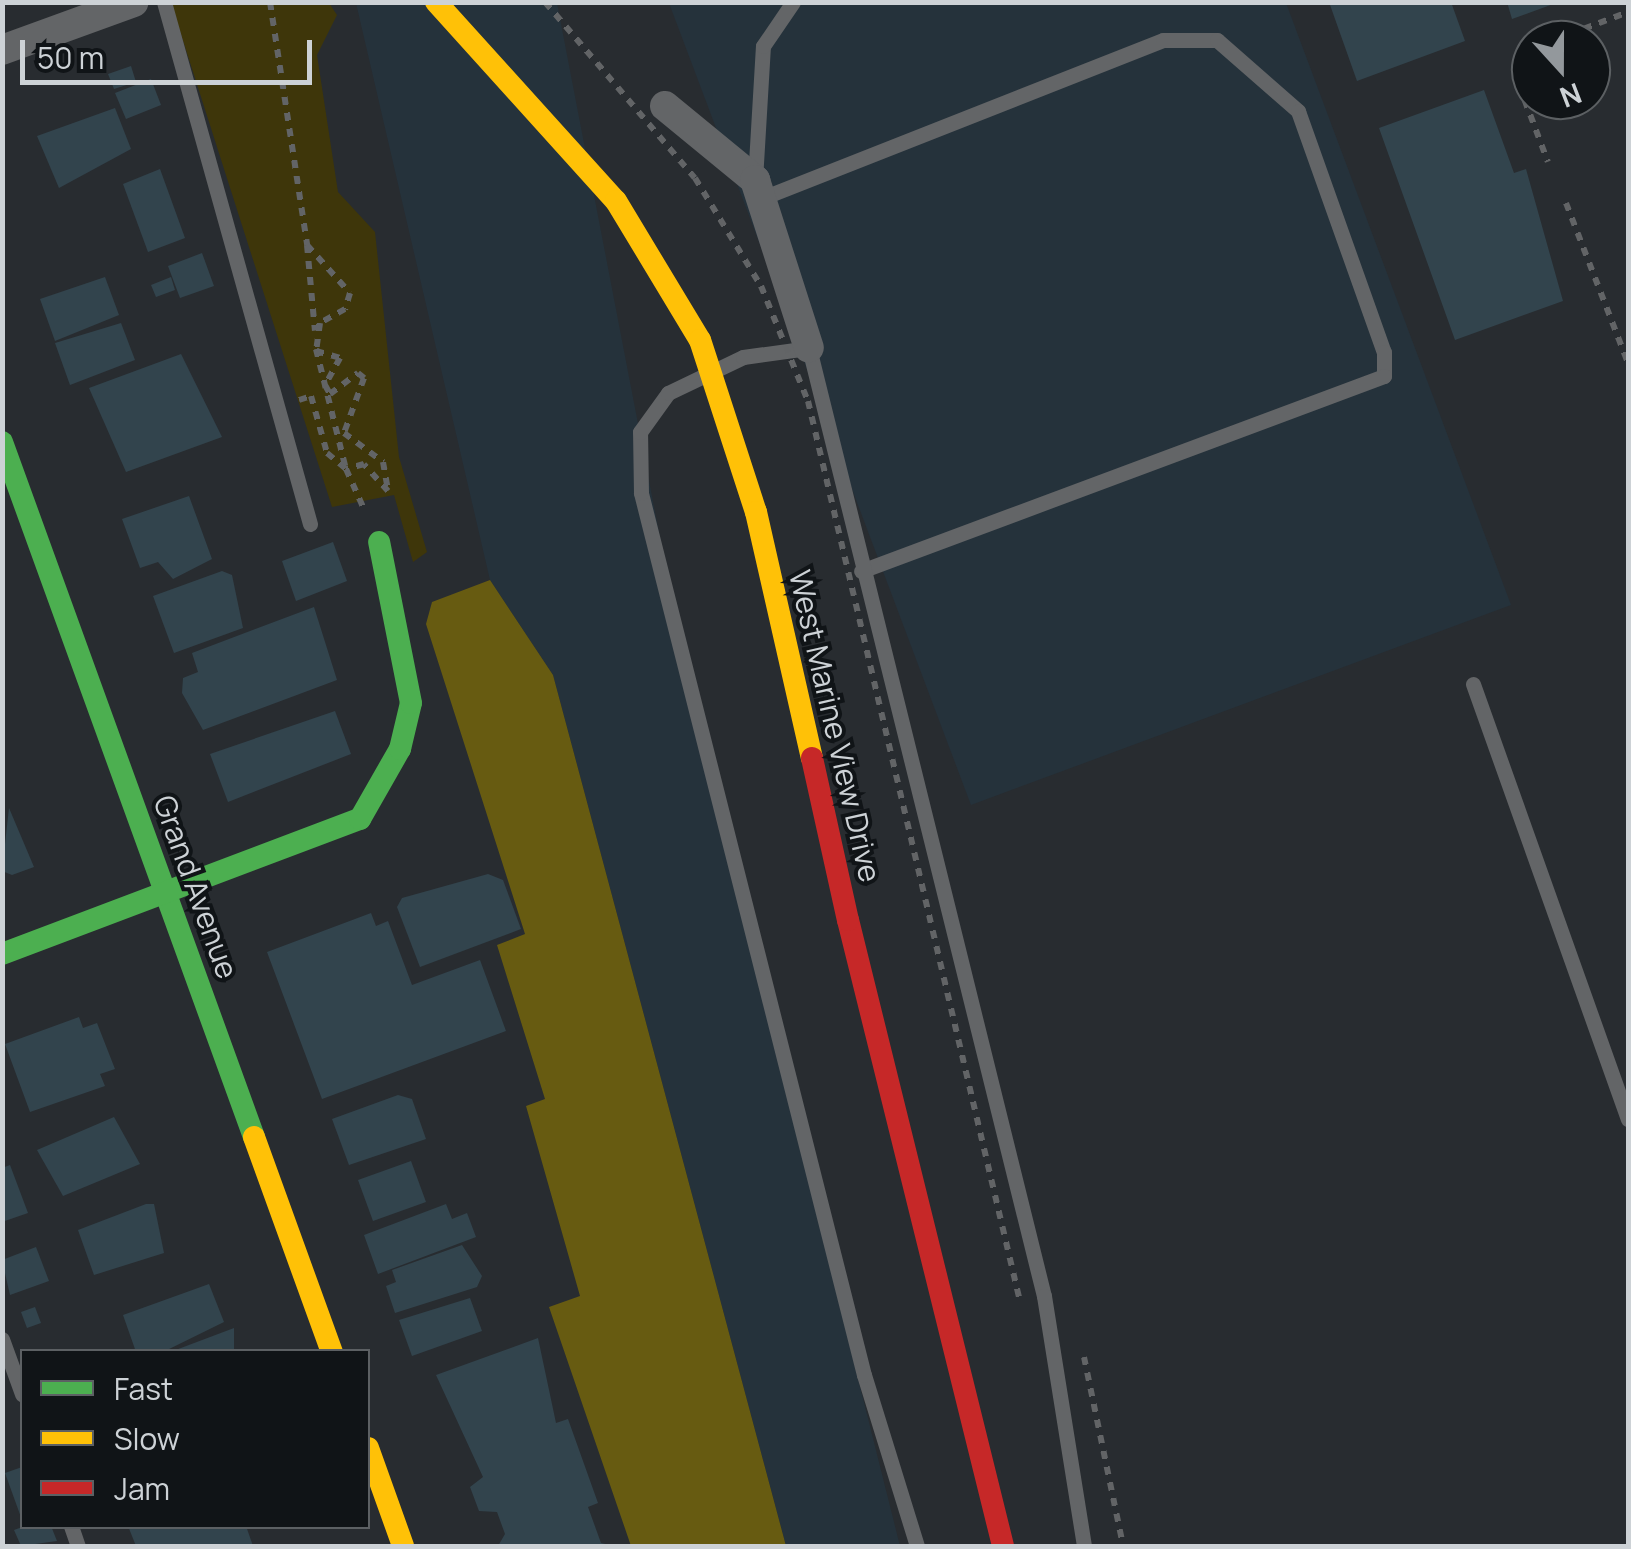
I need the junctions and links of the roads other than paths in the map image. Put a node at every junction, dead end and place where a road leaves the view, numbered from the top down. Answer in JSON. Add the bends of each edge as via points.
{"nodes":[{"id":1,"x":134,"y":2,"type":"edge"},
{"id":2,"x":164,"y":2,"type":"edge"},
{"id":3,"x":436,"y":2,"type":"edge"},
{"id":4,"x":792,"y":2,"type":"edge"},
{"id":5,"x":2,"y":50,"type":"edge"},
{"id":6,"x":665,"y":106,"type":"dead end"},
{"id":7,"x":758,"y":189,"type":"junction"},
{"id":8,"x":809,"y":348,"type":"junction"},
{"id":9,"x":2,"y":442,"type":"edge"},
{"id":10,"x":310,"y":524,"type":"dead end"},
{"id":11,"x":379,"y":542,"type":"road end"},
{"id":12,"x":860,"y":571,"type":"junction"},
{"id":13,"x":1474,"y":684,"type":"dead end"},
{"id":14,"x":167,"y":895,"type":"junction"},
{"id":15,"x":2,"y":954,"type":"edge"},
{"id":16,"x":1628,"y":1119,"type":"edge"},
{"id":17,"x":2,"y":1340,"type":"edge"},
{"id":18,"x":331,"y":1349,"type":"edge"},
{"id":19,"x":20,"y":1389,"type":"edge"},
{"id":20,"x":370,"y":1454,"type":"edge"},
{"id":21,"x":403,"y":1546,"type":"edge"},
{"id":22,"x":916,"y":1546,"type":"edge"},
{"id":23,"x":1003,"y":1546,"type":"edge"},
{"id":24,"x":1084,"y":1546,"type":"edge"}],
"edges":[{"from":1,"to":5,"type":"street"},
{"from":2,"to":10,"type":"lane"},
{"from":3,"to":23,"type":"street","name":"West Marine View Drive","bridge":true,"via":[[616,201],[700,340],[756,512],[848,920]]},
{"from":4,"to":7,"type":"lane","via":[[763,46]]},
{"from":6,"to":7,"type":"street"},
{"from":7,"to":8,"type":"street"},
{"from":7,"to":12,"type":"lane","via":[[1163,40],[1216,40],[1298,111],[1384,352],[1384,376]]},
{"from":8,"to":12,"type":"lane"},
{"from":8,"to":22,"type":"lane","via":[[744,357],[668,393],[640,432],[641,493],[858,1356]]},
{"from":9,"to":14,"type":"street","name":"Grand Avenue"},
{"from":11,"to":14,"type":"street","via":[[411,703],[378,794],[360,819],[311,844]]},
{"from":12,"to":24,"type":"lane","via":[[1044,1296]]},
{"from":13,"to":16,"type":"lane"},
{"from":14,"to":15,"type":"street"},
{"from":14,"to":18,"type":"street","name":"Grand Avenue"},
{"from":17,"to":19,"type":"lane"},
{"from":20,"to":21,"type":"street"}]}
